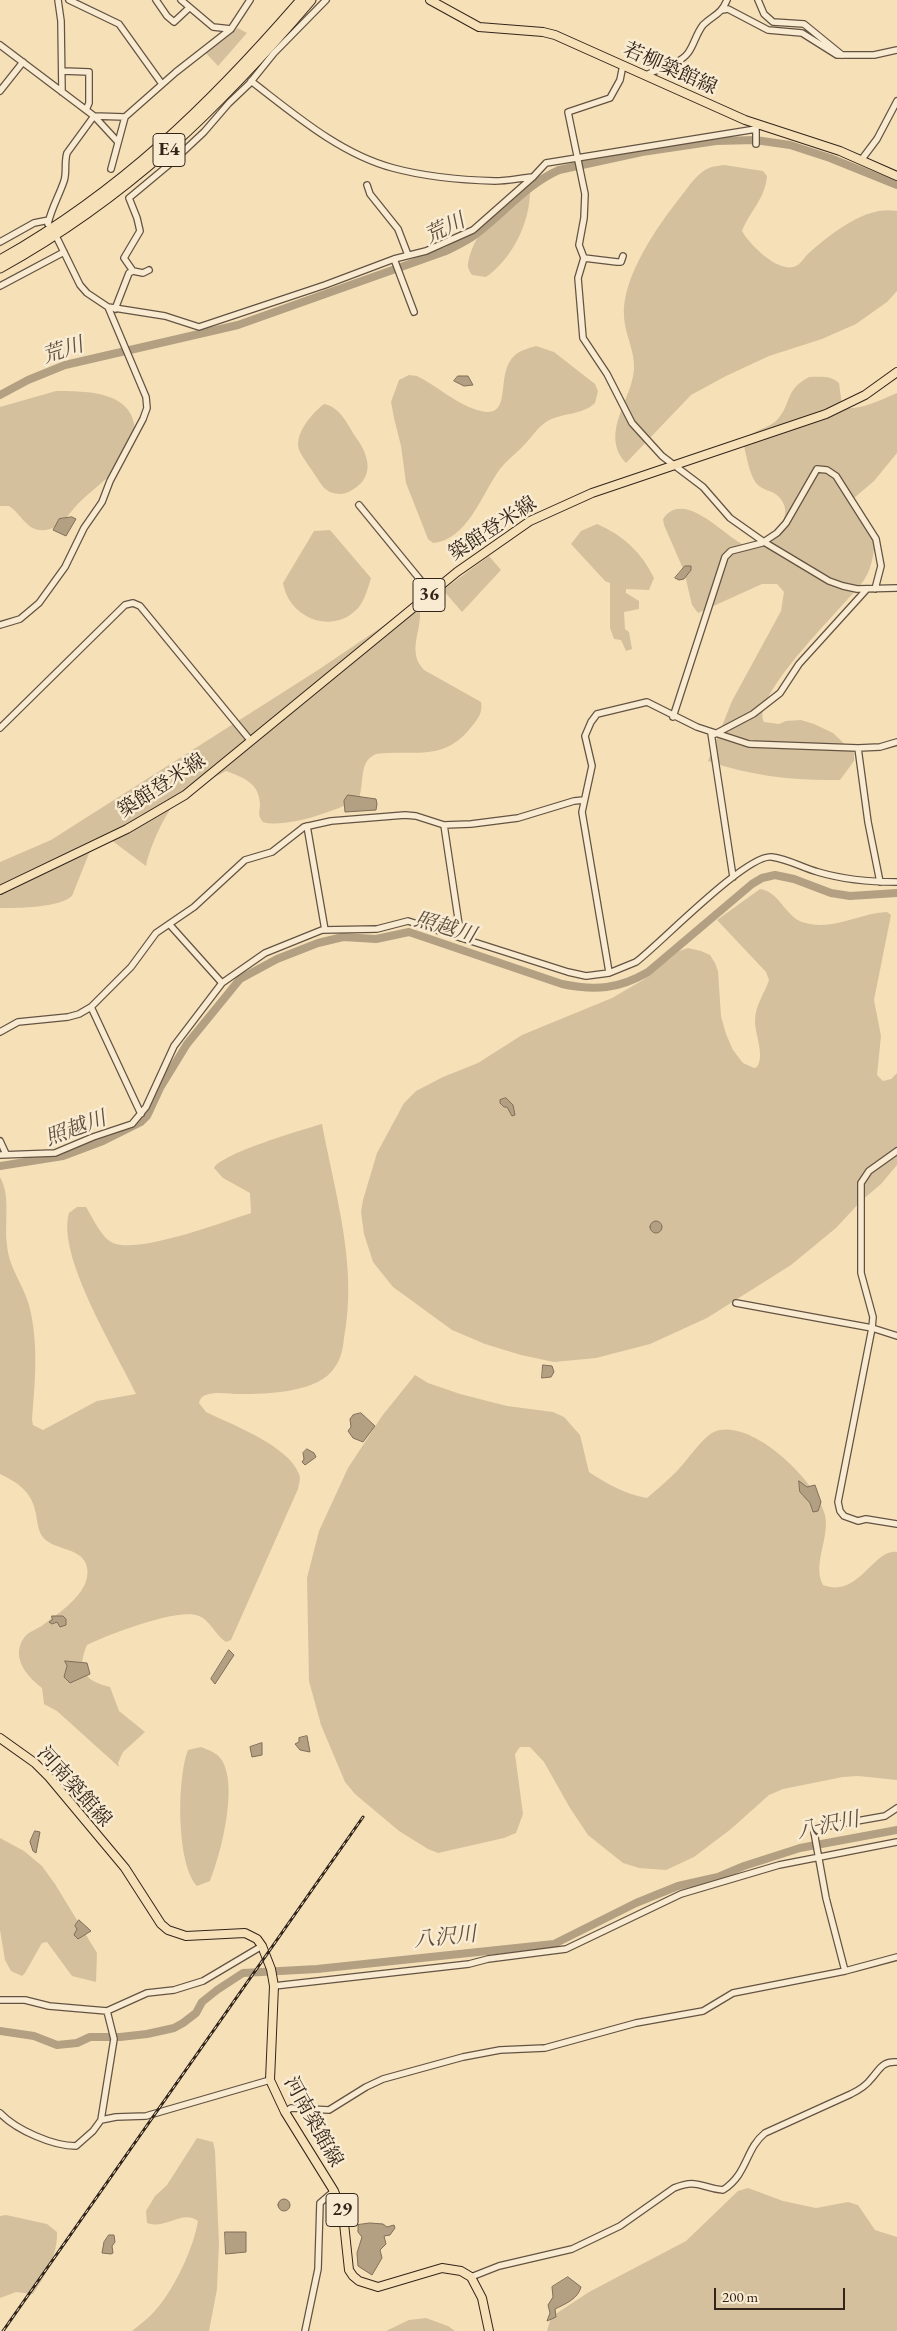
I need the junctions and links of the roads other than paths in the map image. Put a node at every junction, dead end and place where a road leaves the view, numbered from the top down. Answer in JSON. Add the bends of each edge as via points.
{"nodes":[{"id":1,"x":58,"y":0,"type":"edge"},
{"id":2,"x":69,"y":0,"type":"edge"},
{"id":3,"x":156,"y":0,"type":"edge"},
{"id":4,"x":181,"y":0,"type":"edge"},
{"id":5,"x":250,"y":0,"type":"edge"},
{"id":6,"x":301,"y":0,"type":"edge"},
{"id":7,"x":311,"y":0,"type":"edge"},
{"id":8,"x":326,"y":0,"type":"edge"},
{"id":9,"x":430,"y":0,"type":"edge"},
{"id":10,"x":727,"y":0,"type":"edge"},
{"id":11,"x":758,"y":0,"type":"edge"},
{"id":12,"x":189,"y":8,"type":"junction"},
{"id":13,"x":722,"y":10,"type":"junction"},
{"id":14,"x":231,"y":30,"type":"junction"},
{"id":15,"x":0,"y":45,"type":"edge"},
{"id":16,"x":897,"y":50,"type":"edge"},
{"id":17,"x":842,"y":55,"type":"junction"},
{"id":18,"x":23,"y":62,"type":"junction"},
{"id":19,"x":623,"y":65,"type":"junction"},
{"id":20,"x":63,"y":71,"type":"junction"},
{"id":21,"x":646,"y":75,"type":"junction"},
{"id":22,"x":251,"y":82,"type":"junction"},
{"id":23,"x":162,"y":84,"type":"junction"},
{"id":24,"x":0,"y":91,"type":"edge"},
{"id":25,"x":62,"y":92,"type":"junction"},
{"id":26,"x":897,"y":100,"type":"edge"},
{"id":27,"x":86,"y":110,"type":"junction"},
{"id":28,"x":94,"y":116,"type":"junction"},
{"id":29,"x":125,"y":117,"type":"junction"},
{"id":30,"x":757,"y":129,"type":"junction"},
{"id":31,"x":118,"y":142,"type":"junction"},
{"id":32,"x":756,"y":144,"type":"dead end"},
{"id":33,"x":579,"y":159,"type":"junction"},
{"id":34,"x":862,"y":159,"type":"junction"},
{"id":35,"x":111,"y":169,"type":"dead end"},
{"id":36,"x":897,"y":176,"type":"edge"},
{"id":37,"x":533,"y":177,"type":"junction"},
{"id":38,"x":367,"y":184,"type":"dead end"},
{"id":39,"x":57,"y":238,"type":"dead end"},
{"id":40,"x":0,"y":242,"type":"edge"},
{"id":41,"x":64,"y":252,"type":"junction"},
{"id":42,"x":408,"y":255,"type":"junction"},
{"id":43,"x":623,"y":256,"type":"dead end"},
{"id":44,"x":584,"y":258,"type":"junction"},
{"id":45,"x":0,"y":260,"type":"edge"},
{"id":46,"x":395,"y":260,"type":"junction"},
{"id":47,"x":0,"y":268,"type":"edge"},
{"id":48,"x":149,"y":270,"type":"dead end"},
{"id":49,"x":133,"y":271,"type":"junction"},
{"id":50,"x":0,"y":286,"type":"edge"},
{"id":51,"x":111,"y":308,"type":"junction"},
{"id":52,"x":414,"y":312,"type":"dead end"},
{"id":53,"x":897,"y":372,"type":"edge"},
{"id":54,"x":674,"y":465,"type":"junction"},
{"id":55,"x":359,"y":505,"type":"dead end"},
{"id":56,"x":764,"y":542,"type":"junction"},
{"id":57,"x":897,"y":588,"type":"edge"},
{"id":58,"x":867,"y":589,"type":"junction"},
{"id":59,"x":875,"y":589,"type":"junction"},
{"id":60,"x":431,"y":592,"type":"junction"},
{"id":61,"x":0,"y":626,"type":"edge"},
{"id":62,"x":673,"y":717,"type":"junction"},
{"id":63,"x":0,"y":728,"type":"edge"},
{"id":64,"x":713,"y":733,"type":"junction"},
{"id":65,"x":250,"y":740,"type":"junction"},
{"id":66,"x":897,"y":742,"type":"edge"},
{"id":67,"x":858,"y":748,"type":"junction"},
{"id":68,"x":584,"y":800,"type":"junction"},
{"id":69,"x":444,"y":825,"type":"junction"},
{"id":70,"x":308,"y":826,"type":"junction"},
{"id":71,"x":734,"y":877,"type":"junction"},
{"id":72,"x":880,"y":882,"type":"junction"},
{"id":73,"x":897,"y":882,"type":"edge"},
{"id":74,"x":0,"y":890,"type":"edge"},
{"id":75,"x":170,"y":925,"type":"junction"},
{"id":76,"x":325,"y":930,"type":"junction"},
{"id":77,"x":461,"y":938,"type":"junction"},
{"id":78,"x":609,"y":972,"type":"junction"},
{"id":79,"x":222,"y":983,"type":"junction"},
{"id":80,"x":91,"y":1007,"type":"junction"},
{"id":81,"x":0,"y":1032,"type":"edge"},
{"id":82,"x":141,"y":1114,"type":"junction"},
{"id":83,"x":0,"y":1141,"type":"edge"},
{"id":84,"x":897,"y":1151,"type":"edge"},
{"id":85,"x":3,"y":1155,"type":"edge"},
{"id":86,"x":736,"y":1303,"type":"dead end"},
{"id":87,"x":872,"y":1328,"type":"junction"},
{"id":88,"x":897,"y":1336,"type":"edge"},
{"id":89,"x":897,"y":1524,"type":"edge"},
{"id":90,"x":0,"y":1738,"type":"edge"},
{"id":91,"x":897,"y":1808,"type":"edge"},
{"id":92,"x":897,"y":1842,"type":"edge"},
{"id":93,"x":818,"y":1857,"type":"junction"},
{"id":94,"x":262,"y":1946,"type":"junction"},
{"id":95,"x":897,"y":1958,"type":"edge"},
{"id":96,"x":845,"y":1970,"type":"junction"},
{"id":97,"x":272,"y":1978,"type":"junction"},
{"id":98,"x":0,"y":2000,"type":"edge"},
{"id":99,"x":106,"y":2011,"type":"junction"},
{"id":100,"x":897,"y":2062,"type":"edge"},
{"id":101,"x":270,"y":2080,"type":"junction"},
{"id":102,"x":285,"y":2112,"type":"junction"},
{"id":103,"x":0,"y":2113,"type":"edge"},
{"id":104,"x":102,"y":2120,"type":"junction"},
{"id":105,"x":334,"y":2191,"type":"junction"},
{"id":106,"x":471,"y":2277,"type":"junction"},
{"id":107,"x":305,"y":2331,"type":"edge"},
{"id":108,"x":489,"y":2331,"type":"edge"}],
"edges":[{"from":1,"to":20,"type":"street"},
{"from":2,"to":23,"type":"street","via":[[118,24]]},
{"from":3,"to":12,"type":"street","via":[[174,22]]},
{"from":4,"to":12,"type":"street"},
{"from":5,"to":14,"type":"street"},
{"from":6,"to":45,"type":"highway","number":"E4","via":[[223,87],[165,143],[60,224]]},
{"from":7,"to":47,"type":"highway","number":"E4","via":[[229,92],[171,148],[101,205]]},
{"from":8,"to":22,"type":"street","via":[[274,53]]},
{"from":9,"to":19,"type":"main road","name":"若柳築館線","via":[[479,27],[549,33]]},
{"from":10,"to":13,"type":"street"},
{"from":11,"to":17,"type":"street","via":[[764,14],[773,22],[804,24]]},
{"from":12,"to":14,"type":"street","via":[[213,27]]},
{"from":13,"to":17,"type":"street","via":[[728,9],[768,30],[802,33],[834,55]]},
{"from":13,"to":21,"type":"street","via":[[704,25],[688,52]]},
{"from":14,"to":23,"type":"street"},
{"from":15,"to":18,"type":"street"},
{"from":16,"to":17,"type":"street","via":[[874,55]]},
{"from":18,"to":24,"type":"street"},
{"from":18,"to":25,"type":"street"},
{"from":19,"to":21,"type":"main road","name":"若柳築館線"},
{"from":19,"to":33,"type":"street","via":[[620,80],[610,98],[568,112]]},
{"from":20,"to":25,"type":"street"},
{"from":20,"to":27,"type":"street","via":[[89,72]]},
{"from":21,"to":30,"type":"main road","name":"若柳築館線"},
{"from":22,"to":37,"type":"street","via":[[310,126],[392,168],[469,180]]},
{"from":22,"to":49,"type":"street","via":[[185,151],[128,198],[138,218],[140,231],[124,258]]},
{"from":23,"to":29,"type":"street"},
{"from":25,"to":27,"type":"street"},
{"from":26,"to":34,"type":"street","via":[[877,139]]},
{"from":27,"to":28,"type":"street"},
{"from":28,"to":29,"type":"street"},
{"from":28,"to":31,"type":"street"},
{"from":28,"to":40,"type":"street","via":[[67,153],[64,181],[48,222],[34,223]]},
{"from":29,"to":31,"type":"street"},
{"from":30,"to":32,"type":"street"},
{"from":30,"to":33,"type":"street"},
{"from":30,"to":34,"type":"main road","name":"若柳築館線","via":[[816,142]]},
{"from":31,"to":35,"type":"street"},
{"from":33,"to":37,"type":"street","via":[[551,160]]},
{"from":33,"to":44,"type":"street","via":[[586,205],[579,245]]},
{"from":34,"to":36,"type":"main road","name":"若柳築館線"},
{"from":37,"to":42,"type":"street","via":[[474,230],[426,251]]},
{"from":38,"to":42,"type":"street","via":[[370,194],[398,229]]},
{"from":39,"to":41,"type":"street"},
{"from":41,"to":50,"type":"street"},
{"from":41,"to":51,"type":"street","via":[[86,291]]},
{"from":42,"to":46,"type":"street"},
{"from":43,"to":44,"type":"street","via":[[621,262]]},
{"from":44,"to":54,"type":"street","via":[[578,278],[583,338],[607,374],[632,423],[647,442]]},
{"from":46,"to":51,"type":"street","via":[[199,327],[165,316]]},
{"from":46,"to":52,"type":"street"},
{"from":48,"to":49,"type":"street","via":[[143,273]]},
{"from":49,"to":51,"type":"street"},
{"from":51,"to":61,"type":"street","via":[[111,317],[146,397],[147,408],[102,502],[50,589],[25,615]]},
{"from":53,"to":54,"type":"main road","name":"築館登米線","number":"36","via":[[865,395],[826,414]]},
{"from":54,"to":56,"type":"street","via":[[703,487],[730,518]]},
{"from":54,"to":60,"type":"main road","name":"築館登米線","number":"36","via":[[592,493],[530,521]]},
{"from":55,"to":60,"type":"street"},
{"from":56,"to":58,"type":"street","via":[[836,584]]},
{"from":56,"to":59,"type":"street","via":[[786,523],[814,472],[831,471],[876,539],[881,566]]},
{"from":56,"to":62,"type":"street","via":[[732,551],[724,557]]},
{"from":57,"to":59,"type":"street"},
{"from":58,"to":59,"type":"street"},
{"from":58,"to":64,"type":"street","via":[[799,664],[780,694],[753,714]]},
{"from":60,"to":65,"type":"main road","name":"築館登米線","number":"36"},
{"from":62,"to":64,"type":"street"},
{"from":62,"to":68,"type":"street","via":[[644,702],[594,717],[585,736],[592,766]]},
{"from":63,"to":65,"type":"street","via":[[125,605],[133,603],[140,606]]},
{"from":64,"to":67,"type":"street","via":[[755,744]]},
{"from":64,"to":71,"type":"street"},
{"from":65,"to":74,"type":"main road","name":"築館登米線","number":"36","via":[[215,772],[162,810]]},
{"from":66,"to":67,"type":"street"},
{"from":67,"to":72,"type":"street"},
{"from":68,"to":69,"type":"street","via":[[518,818]]},
{"from":68,"to":78,"type":"street","via":[[584,820]]},
{"from":69,"to":70,"type":"street","via":[[405,815]]},
{"from":69,"to":77,"type":"street"},
{"from":70,"to":75,"type":"street","via":[[272,852],[245,860]]},
{"from":70,"to":76,"type":"street"},
{"from":71,"to":72,"type":"street","via":[[757,860],[771,856],[864,883]]},
{"from":71,"to":78,"type":"street","via":[[646,955],[624,968]]},
{"from":72,"to":73,"type":"street"},
{"from":75,"to":79,"type":"street"},
{"from":75,"to":80,"type":"street","via":[[156,933],[131,967]]},
{"from":76,"to":77,"type":"street","via":[[377,928],[408,920]]},
{"from":76,"to":79,"type":"street","via":[[265,954]]},
{"from":77,"to":78,"type":"street","via":[[568,972],[586,976]]},
{"from":79,"to":82,"type":"street","via":[[174,1046]]},
{"from":80,"to":81,"type":"street","via":[[68,1017],[18,1022]]},
{"from":80,"to":82,"type":"street"},
{"from":82,"to":85,"type":"street","via":[[132,1124],[55,1153]]},
{"from":83,"to":85,"type":"street"},
{"from":84,"to":87,"type":"street","via":[[863,1177],[860,1191],[862,1273],[873,1317]]},
{"from":86,"to":87,"type":"street"},
{"from":87,"to":88,"type":"street"},
{"from":87,"to":89,"type":"street","via":[[838,1502],[840,1511],[850,1519]]},
{"from":90,"to":94,"type":"main road","name":"河南築館線","via":[[49,1777],[125,1868],[168,1930],[186,1936],[245,1933],[257,1938]]},
{"from":91,"to":93,"type":"street","via":[[885,1816],[816,1829]]},
{"from":92,"to":93,"type":"street"},
{"from":93,"to":96,"type":"street"},
{"from":93,"to":97,"type":"street","via":[[681,1894],[566,1950],[469,1964]]},
{"from":94,"to":97,"type":"main road","name":"河南築館線","number":"29"},
{"from":94,"to":99,"type":"street","via":[[203,1981],[174,1990],[147,1993]]},
{"from":95,"to":96,"type":"street"},
{"from":96,"to":102,"type":"street","via":[[733,1993],[703,2011],[636,2023],[545,2048],[500,2050],[463,2057],[383,2080],[329,2110],[291,2108]]},
{"from":97,"to":101,"type":"main road","name":"河南築館線","number":"29"},
{"from":98,"to":99,"type":"street","via":[[25,2000],[49,2006]]},
{"from":99,"to":104,"type":"street","via":[[114,2039]]},
{"from":100,"to":106,"type":"street","via":[[889,2061],[882,2065],[863,2088],[765,2133],[757,2140],[735,2182],[722,2190],[696,2183],[683,2184],[620,2226],[572,2249],[500,2266]]},
{"from":101,"to":102,"type":"main road","name":"河南築館線","number":"29"},
{"from":101,"to":104,"type":"street","via":[[146,2116]]},
{"from":102,"to":105,"type":"main road","name":"河南築館線","number":"29"},
{"from":103,"to":104,"type":"street","via":[[21,2129],[68,2146],[76,2146]]},
{"from":105,"to":106,"type":"main road","name":"河南築館線","number":"29","via":[[346,2228],[349,2270],[359,2281],[378,2287],[442,2268],[461,2271]]},
{"from":105,"to":107,"type":"street","via":[[320,2203],[318,2269]]},
{"from":106,"to":108,"type":"main road","via":[[482,2298]]}]}
